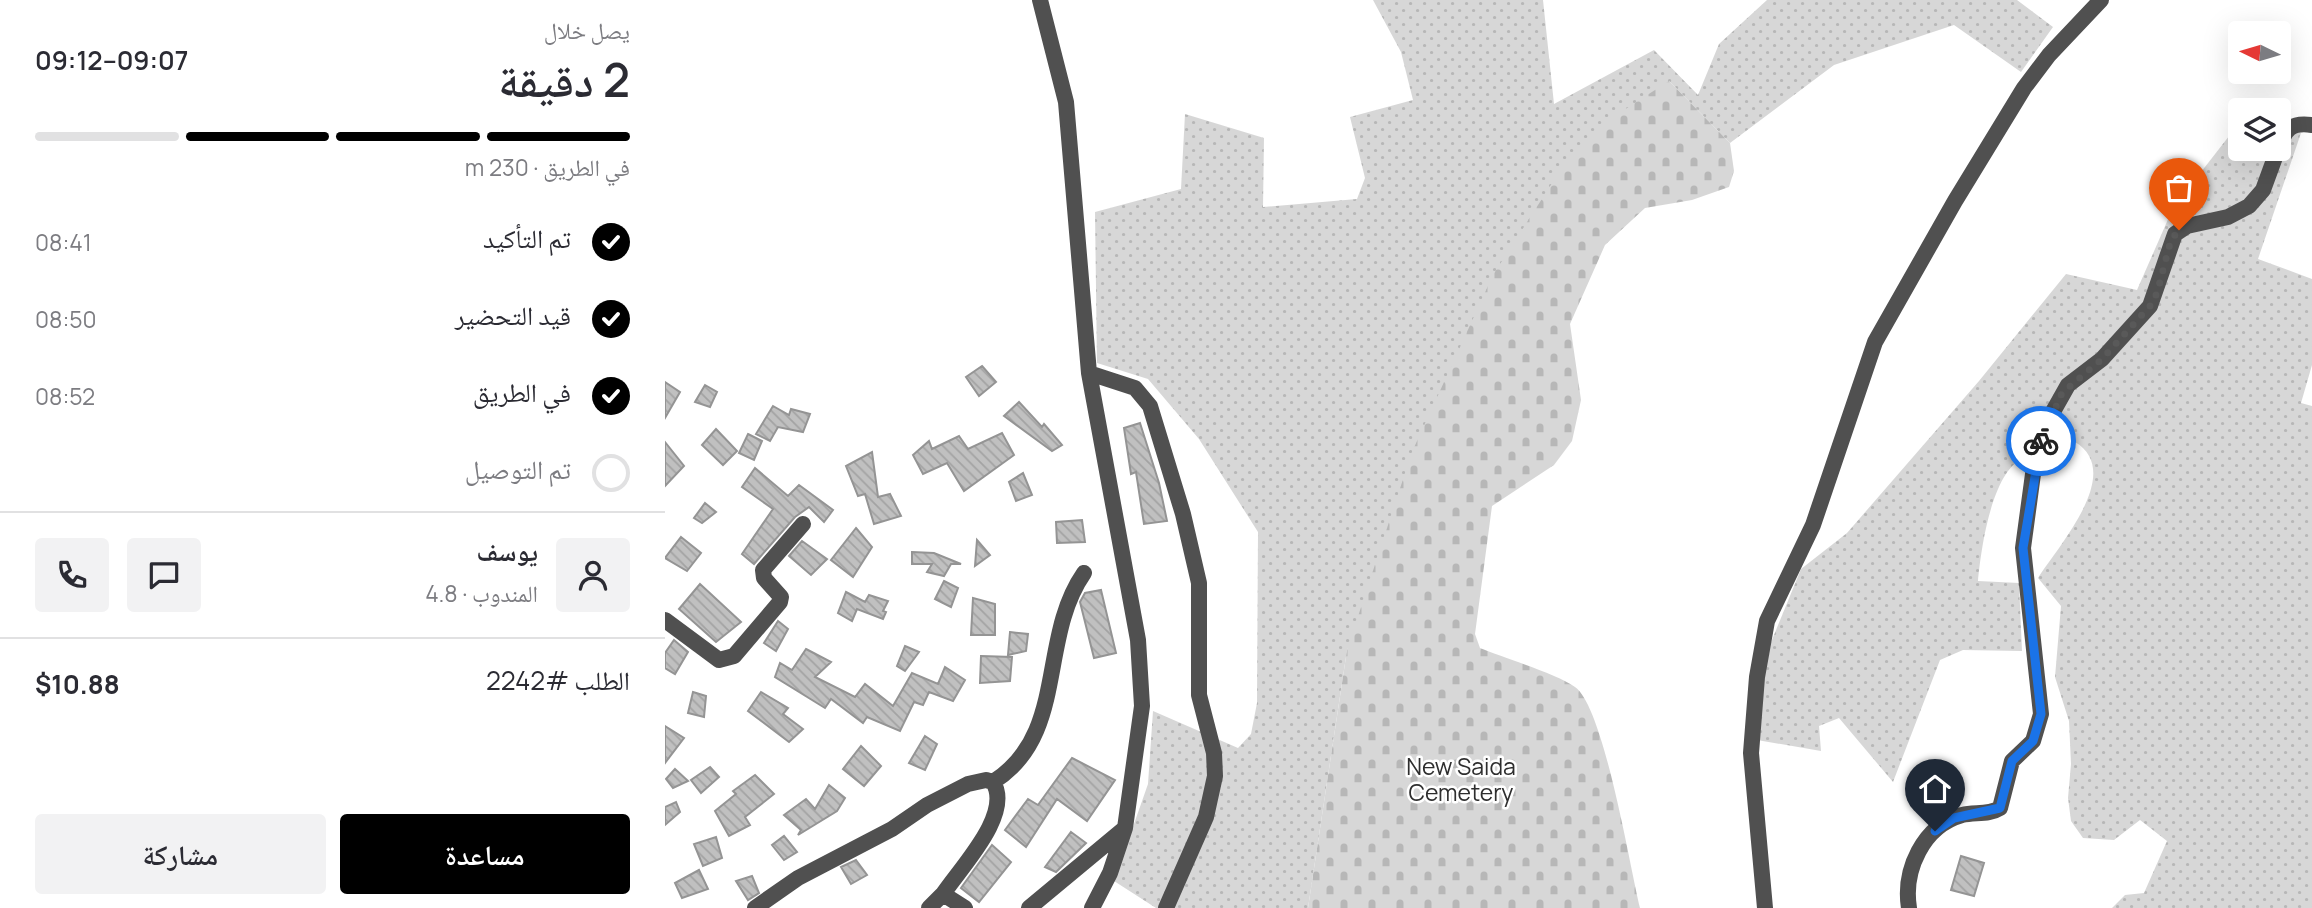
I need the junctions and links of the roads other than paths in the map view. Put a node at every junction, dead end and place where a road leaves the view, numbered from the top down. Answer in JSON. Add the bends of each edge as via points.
{"nodes":[{"id":1,"x":1040,"y":0,"type":"edge"},
{"id":2,"x":2101,"y":0,"type":"edge"},
{"id":3,"x":2312,"y":124,"type":"edge"},
{"id":4,"x":2291,"y":125,"type":"edge"},
{"id":5,"x":2273,"y":161,"type":"edge"},
{"id":6,"x":1089,"y":373,"type":"junction"},
{"id":7,"x":803,"y":524,"type":"dead end"},
{"id":8,"x":1084,"y":573,"type":"dead end"},
{"id":9,"x":665,"y":620,"type":"edge"},
{"id":10,"x":993,"y":782,"type":"junction"},
{"id":11,"x":1125,"y":828,"type":"junction"},
{"id":12,"x":943,"y":894,"type":"junction"},
{"id":13,"x":755,"y":908,"type":"edge"},
{"id":14,"x":929,"y":908,"type":"edge"},
{"id":15,"x":965,"y":908,"type":"edge"},
{"id":16,"x":1029,"y":908,"type":"edge"},
{"id":17,"x":1092,"y":908,"type":"edge"},
{"id":18,"x":1166,"y":908,"type":"edge"},
{"id":19,"x":1765,"y":908,"type":"edge"},
{"id":20,"x":1909,"y":908,"type":"edge"}],
"edges":[{"from":1,"to":6,"type":"street","via":[[1066,102]]},
{"from":2,"to":19,"type":"street","via":[[2024,88],[1875,342],[1813,524],[1767,621],[1751,753]]},
{"from":3,"to":4,"type":"street"},
{"from":5,"to":20,"type":"street","via":[[2263,190],[2249,206],[2228,218],[2187,226],[2175,234],[2150,306],[2102,359],[2069,385],[2051,413],[2038,451],[2023,548],[2040,684],[2038,734],[2012,761],[2000,808],[1954,818],[1925,842],[1908,878]]},
{"from":6,"to":11,"type":"street","via":[[1138,640],[1142,706]]},
{"from":6,"to":18,"type":"street","via":[[1135,388],[1150,406],[1199,583],[1199,695],[1214,752],[1215,776],[1206,817]]},
{"from":7,"to":9,"type":"street","via":[[763,570],[781,602],[734,656],[719,660]]},
{"from":8,"to":10,"type":"street","via":[[1069,599],[1037,731],[1027,754]]},
{"from":10,"to":12,"type":"street","via":[[998,790],[996,818]]},
{"from":10,"to":13,"type":"street","via":[[968,783],[798,878]]},
{"from":11,"to":16,"type":"street"},
{"from":11,"to":17,"type":"street"},
{"from":12,"to":14,"type":"street"},
{"from":12,"to":15,"type":"street"}]}
